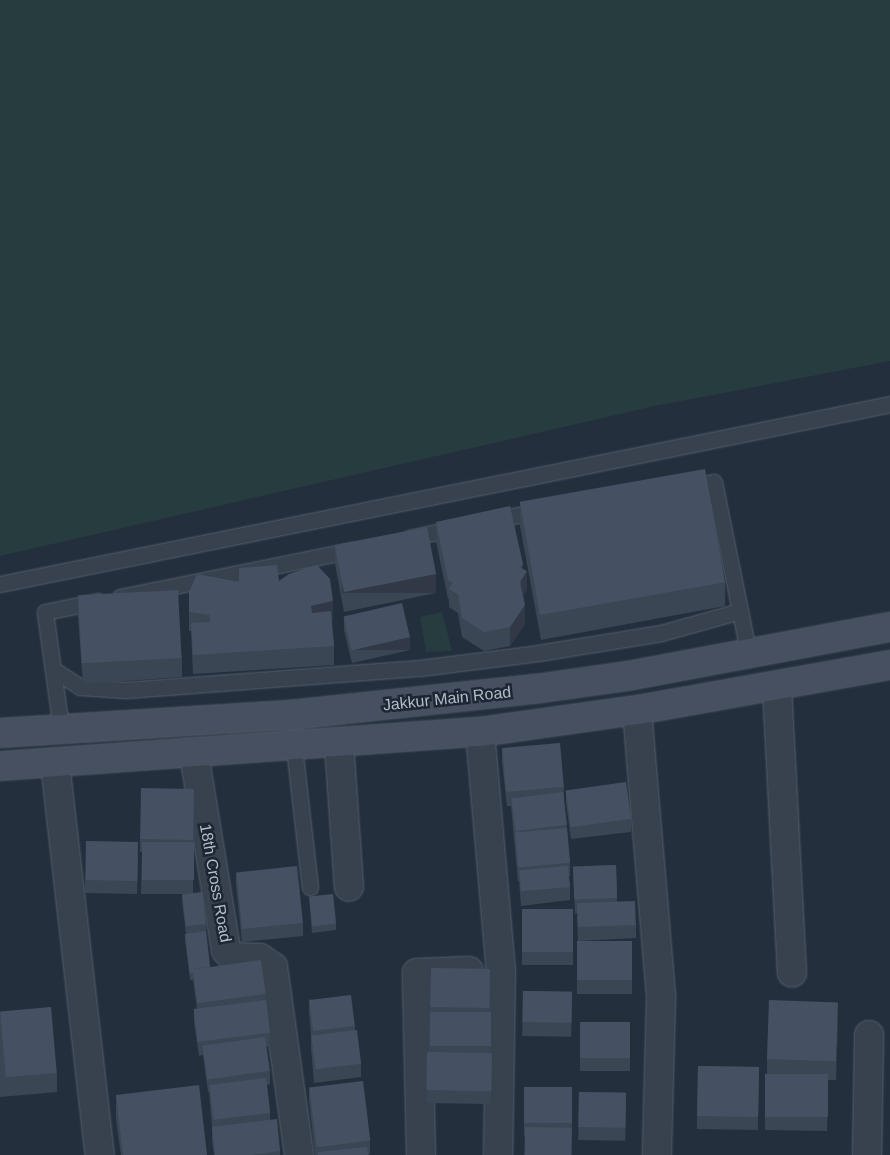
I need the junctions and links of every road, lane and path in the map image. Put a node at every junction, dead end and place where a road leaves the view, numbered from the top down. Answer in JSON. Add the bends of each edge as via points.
{"nodes":[{"id":1,"x":890,"y":404,"type":"edge"},
{"id":2,"x":675,"y":488,"type":"edge"},
{"id":3,"x":558,"y":508,"type":"edge"},
{"id":4,"x":398,"y":540,"type":"edge"},
{"id":5,"x":370,"y":547,"type":"edge"},
{"id":6,"x":0,"y":584,"type":"edge"},
{"id":7,"x":740,"y":611,"type":"junction"},
{"id":8,"x":890,"y":627,"type":"edge"},
{"id":9,"x":749,"y":654,"type":"junction"},
{"id":10,"x":890,"y":665,"type":"edge"},
{"id":11,"x":54,"y":670,"type":"junction"},
{"id":12,"x":777,"y":687,"type":"junction"},
{"id":13,"x":637,"y":710,"type":"junction"},
{"id":14,"x":290,"y":715,"type":"junction"},
{"id":15,"x":61,"y":728,"type":"junction"},
{"id":16,"x":480,"y":732,"type":"junction"},
{"id":17,"x":0,"y":733,"type":"edge"},
{"id":18,"x":339,"y":744,"type":"junction"},
{"id":19,"x":294,"y":747,"type":"junction"},
{"id":20,"x":194,"y":754,"type":"junction"},
{"id":21,"x":54,"y":763,"type":"junction"},
{"id":22,"x":0,"y":766,"type":"edge"},
{"id":23,"x":310,"y":887,"type":"dead end"},
{"id":24,"x":349,"y":887,"type":"dead end"},
{"id":25,"x":501,"y":970,"type":"junction"},
{"id":26,"x":792,"y":973,"type":"dead end"},
{"id":27,"x":868,"y":1035,"type":"dead end"},
{"id":28,"x":100,"y":1155,"type":"edge"},
{"id":29,"x":299,"y":1155,"type":"edge"},
{"id":30,"x":421,"y":1155,"type":"edge"},
{"id":31,"x":498,"y":1155,"type":"edge"},
{"id":32,"x":657,"y":1155,"type":"edge"},
{"id":33,"x":867,"y":1155,"type":"edge"}],
"edges":[{"from":1,"to":6,"type":"lane"},
{"from":2,"to":7,"type":"lane","via":[[714,482]]},
{"from":3,"to":4,"type":"lane"},
{"from":5,"to":11,"type":"lane","via":[[45,612]]},
{"from":7,"to":9,"type":"lane"},
{"from":7,"to":11,"type":"lane","via":[[661,633],[420,668],[126,690],[80,687]]},
{"from":8,"to":9,"type":"main road","name":"Jakkur Main Road"},
{"from":9,"to":14,"type":"main road","name":"Jakkur Main Road","via":[[535,689]]},
{"from":10,"to":12,"type":"main road"},
{"from":11,"to":15,"type":"lane"},
{"from":12,"to":13,"type":"main road"},
{"from":12,"to":26,"type":"street"},
{"from":13,"to":16,"type":"main road"},
{"from":13,"to":32,"type":"street","via":[[661,998]]},
{"from":14,"to":15,"type":"main road","name":"Jakkur Main Road"},
{"from":14,"to":19,"type":"main road"},
{"from":15,"to":17,"type":"main road","name":"Jakkur Main Road"},
{"from":16,"to":18,"type":"main road"},
{"from":16,"to":25,"type":"street"},
{"from":18,"to":19,"type":"main road"},
{"from":18,"to":24,"type":"street"},
{"from":19,"to":20,"type":"main road"},
{"from":19,"to":23,"type":"lane"},
{"from":20,"to":21,"type":"main road"},
{"from":20,"to":29,"type":"street","name":"18th Cross Road","via":[[223,941],[232,956],[260,958],[273,967]]},
{"from":21,"to":22,"type":"main road"},
{"from":21,"to":28,"type":"street"},
{"from":25,"to":30,"type":"street","via":[[417,973]]},
{"from":25,"to":31,"type":"street"},
{"from":27,"to":33,"type":"street"}]}
